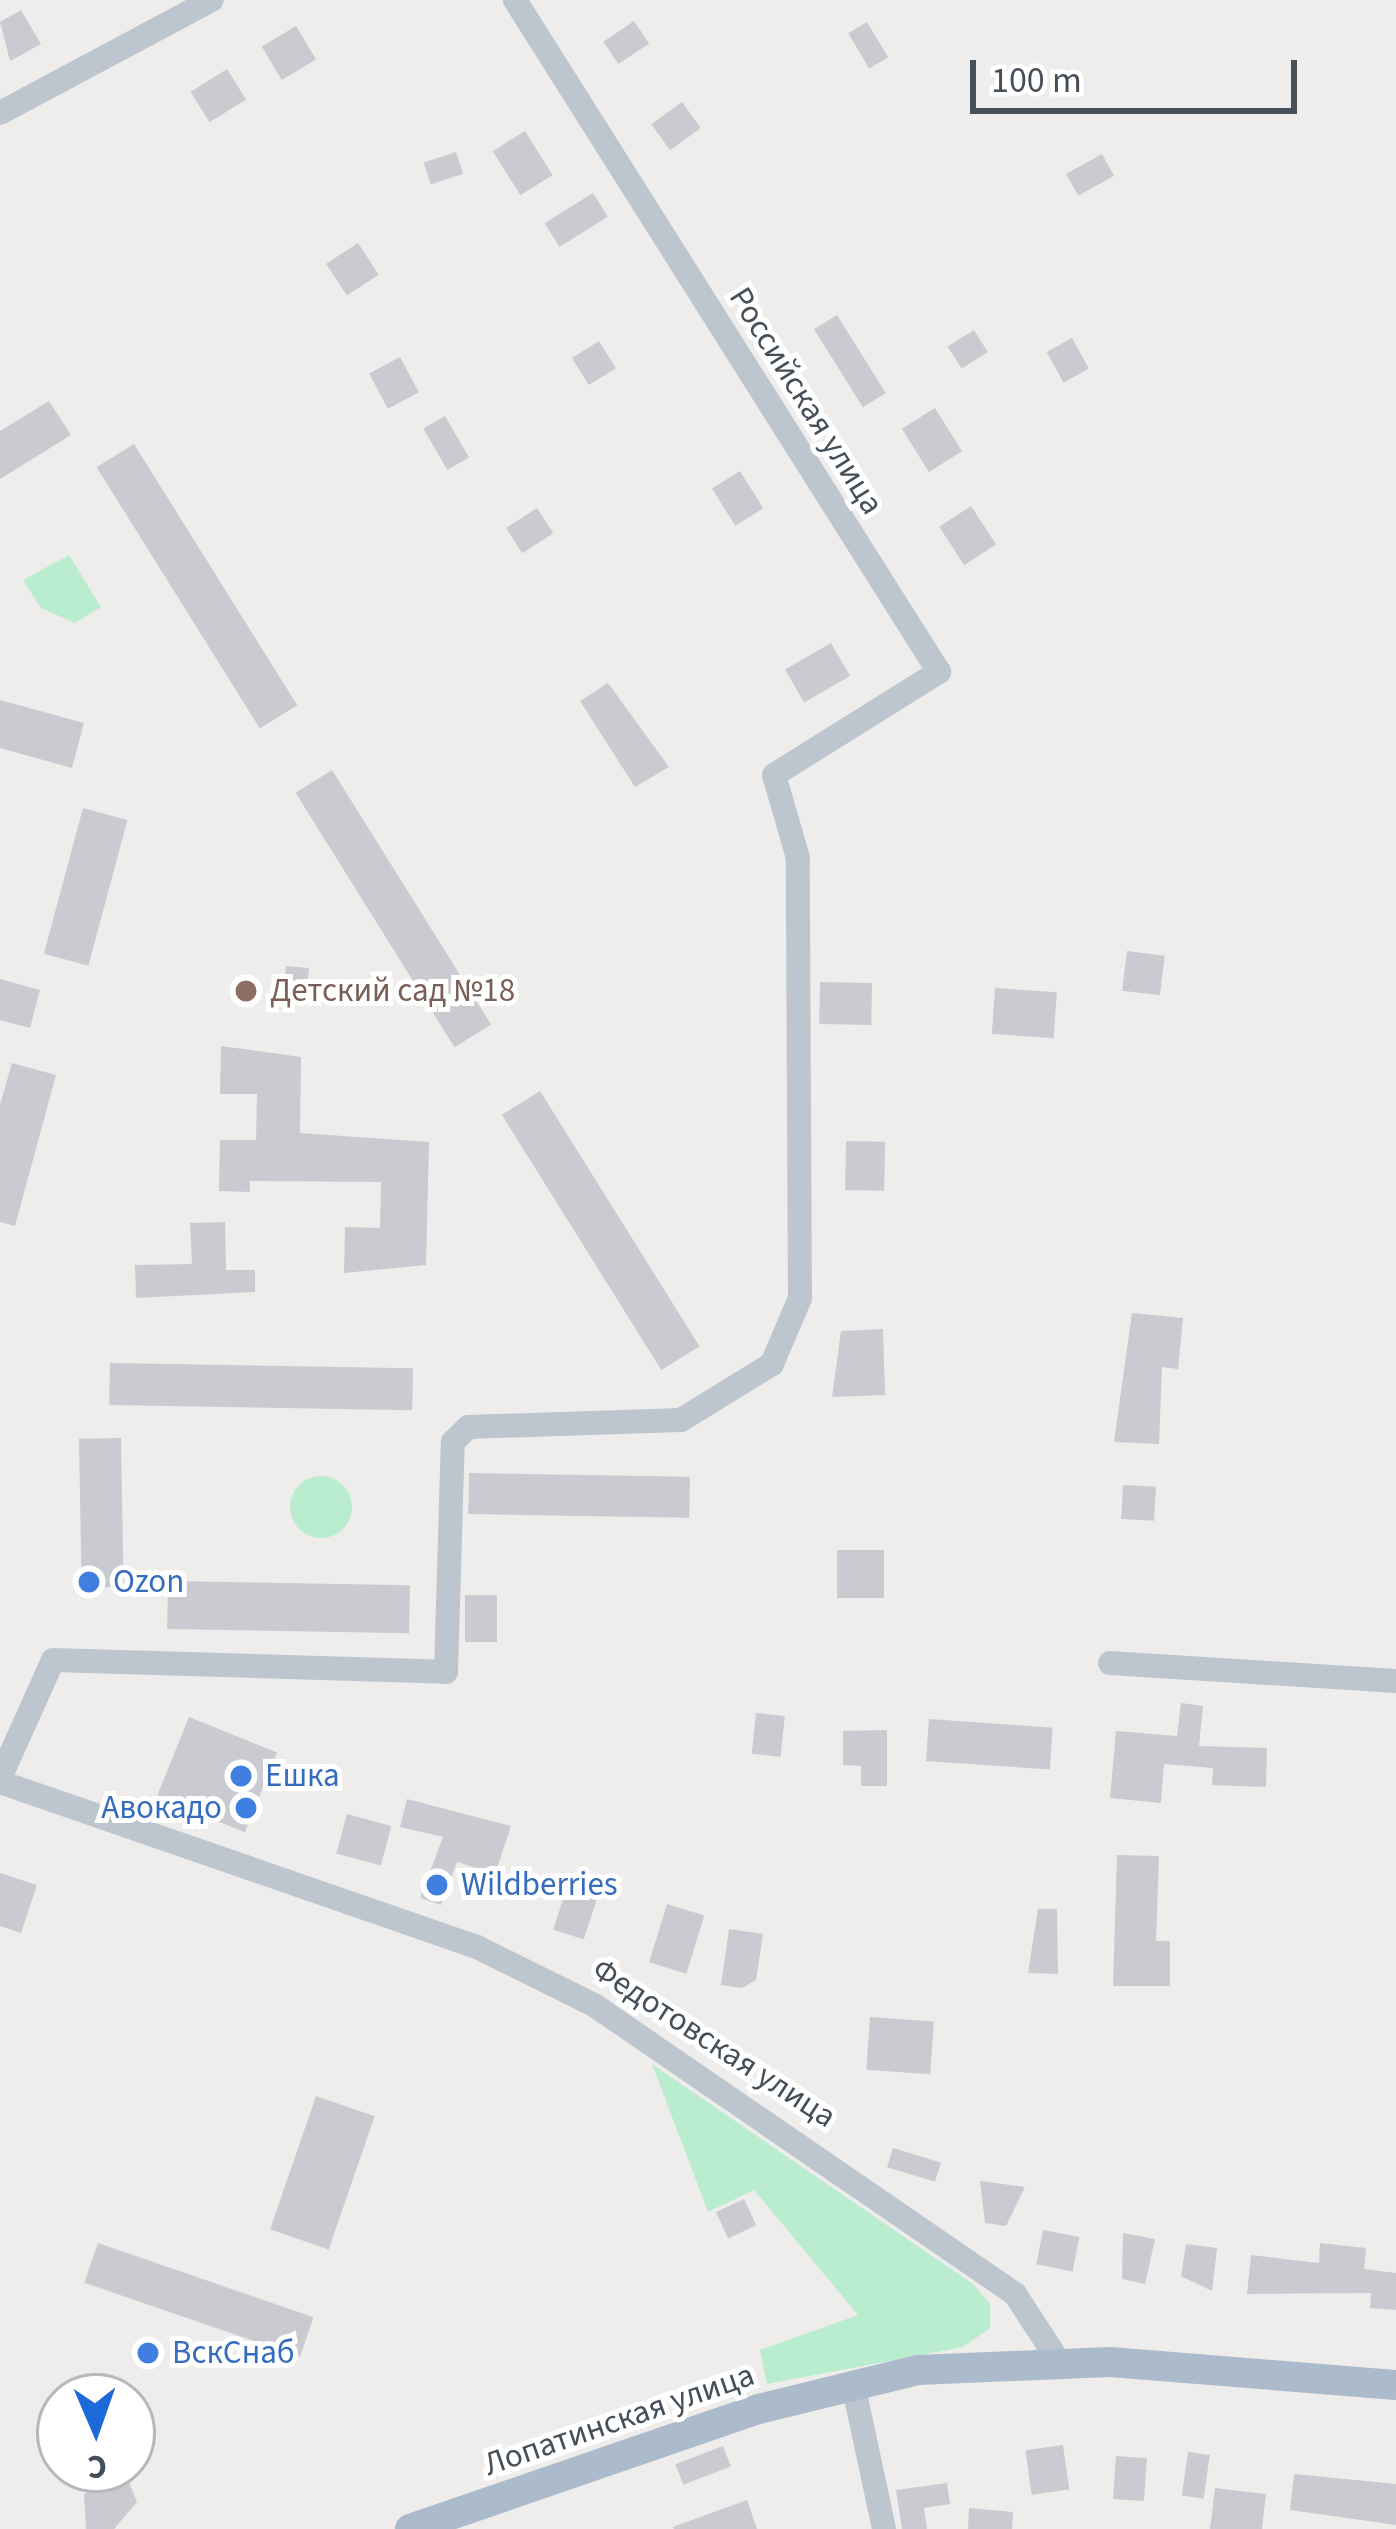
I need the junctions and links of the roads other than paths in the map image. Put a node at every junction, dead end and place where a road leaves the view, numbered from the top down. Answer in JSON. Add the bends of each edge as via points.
{"nodes":[{"id":1,"x":515,"y":0,"type":"edge"},
{"id":2,"x":196,"y":4,"type":"edge"},
{"id":3,"x":0,"y":112,"type":"edge"},
{"id":4,"x":1110,"y":1663,"type":"dead end"},
{"id":5,"x":1396,"y":1681,"type":"edge"},
{"id":6,"x":0,"y":1780,"type":"edge"},
{"id":7,"x":1058,"y":2360,"type":"junction"},
{"id":8,"x":853,"y":2384,"type":"junction"},
{"id":9,"x":1396,"y":2385,"type":"edge"},
{"id":10,"x":410,"y":2529,"type":"edge"},
{"id":11,"x":884,"y":2529,"type":"edge"}],
"edges":[{"from":1,"to":6,"type":"street","name":"Российская улица","via":[[939,672],[774,775],[798,858],[800,1298],[772,1364],[681,1420],[468,1427],[453,1442],[446,1672],[53,1660]]},
{"from":2,"to":3,"type":"street"},
{"from":4,"to":5,"type":"street"},
{"from":6,"to":7,"type":"street","name":"Федотовская улица","via":[[477,1947],[594,2005],[1015,2294]]},
{"from":7,"to":8,"type":"main road"},
{"from":7,"to":9,"type":"main road"},
{"from":8,"to":10,"type":"main road","name":"Лопатинская улица"},
{"from":8,"to":11,"type":"street"}]}
